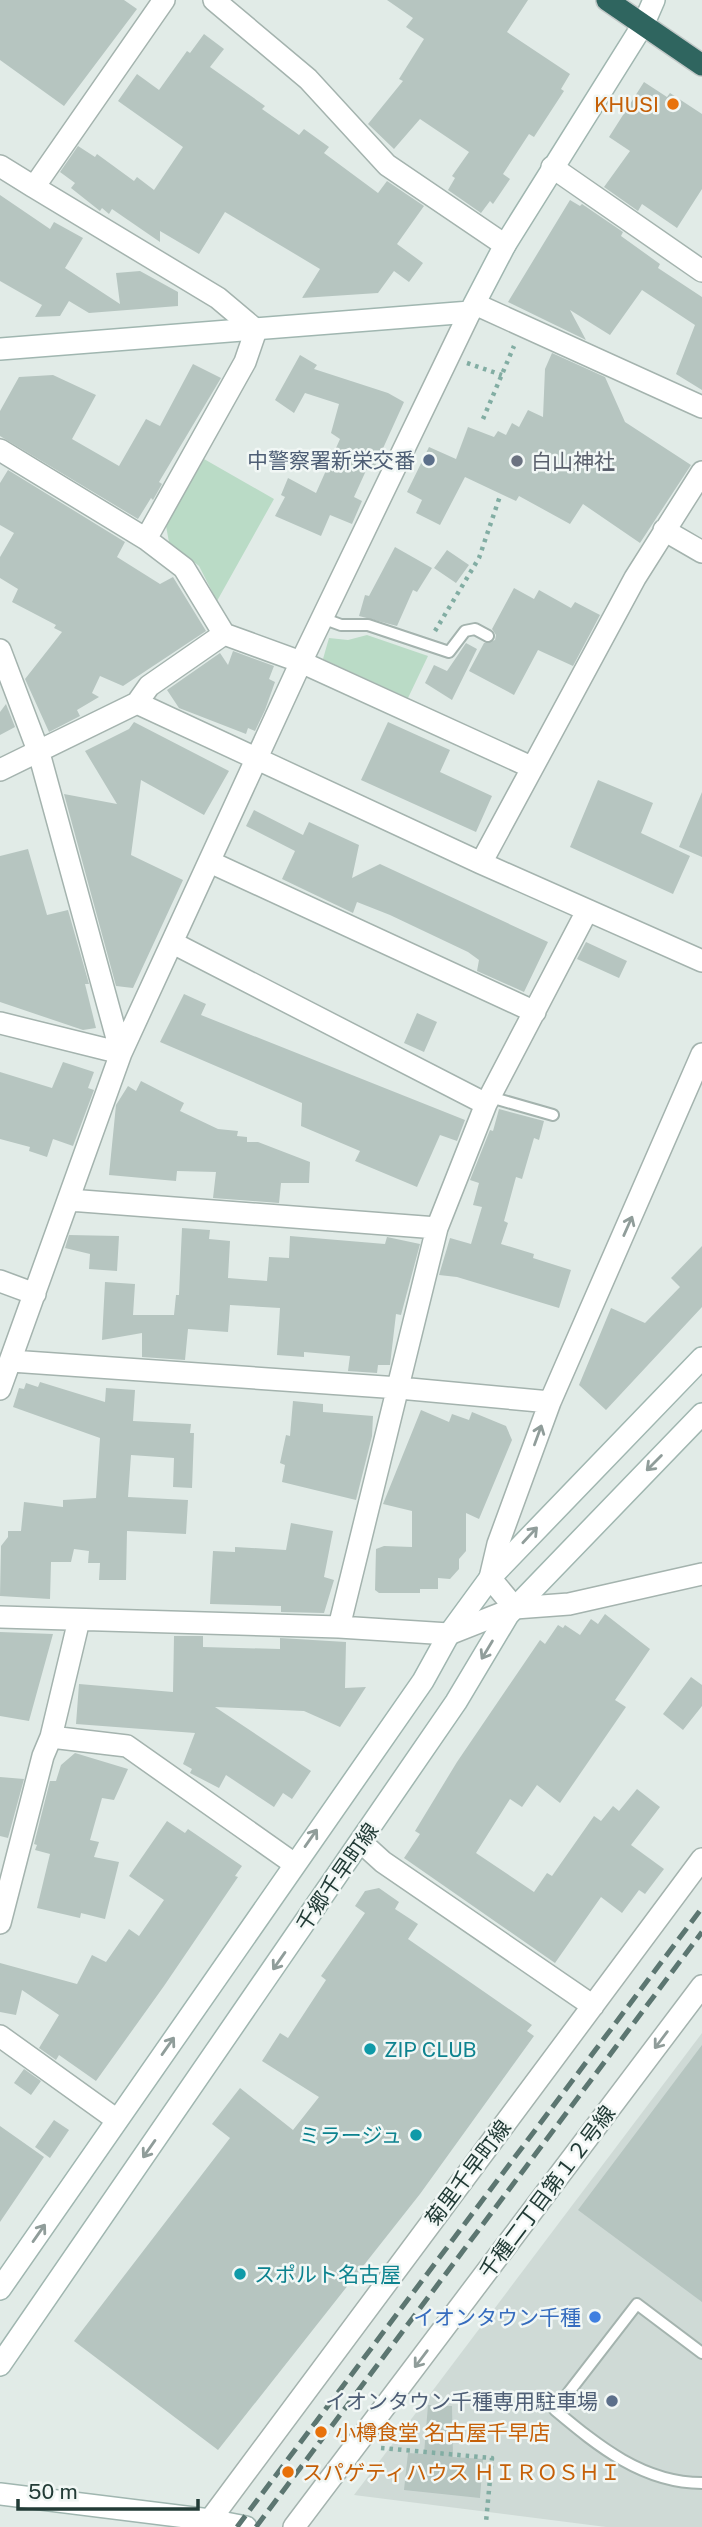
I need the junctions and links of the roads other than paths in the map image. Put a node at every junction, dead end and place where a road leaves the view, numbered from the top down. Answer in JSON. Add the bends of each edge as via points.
{"nodes":[{"id":1,"x":164,"y":0,"type":"edge"},
{"id":2,"x":214,"y":0,"type":"edge"},
{"id":3,"x":607,"y":0,"type":"edge"},
{"id":4,"x":654,"y":0,"type":"edge"},
{"id":5,"x":643,"y":23,"type":"junction"},
{"id":6,"x":702,"y":65,"type":"edge"},
{"id":7,"x":0,"y":166,"type":"edge"},
{"id":8,"x":552,"y":167,"type":"junction"},
{"id":9,"x":34,"y":187,"type":"junction"},
{"id":10,"x":505,"y":245,"type":"junction"},
{"id":11,"x":702,"y":271,"type":"edge"},
{"id":12,"x":472,"y":308,"type":"junction"},
{"id":13,"x":256,"y":330,"type":"junction"},
{"id":14,"x":0,"y":349,"type":"edge"},
{"id":15,"x":702,"y":407,"type":"edge"},
{"id":16,"x":0,"y":450,"type":"edge"},
{"id":17,"x":702,"y":472,"type":"edge"},
{"id":18,"x":664,"y":530,"type":"junction"},
{"id":19,"x":146,"y":539,"type":"junction"},
{"id":20,"x":702,"y":552,"type":"edge"},
{"id":21,"x":322,"y":618,"type":"junction"},
{"id":22,"x":224,"y":634,"type":"junction"},
{"id":23,"x":488,"y":636,"type":"dead end"},
{"id":24,"x":0,"y":650,"type":"edge"},
{"id":25,"x":301,"y":662,"type":"junction"},
{"id":26,"x":137,"y":703,"type":"junction"},
{"id":27,"x":39,"y":753,"type":"junction"},
{"id":28,"x":259,"y":759,"type":"junction"},
{"id":29,"x":531,"y":767,"type":"junction"},
{"id":30,"x":0,"y":770,"type":"edge"},
{"id":31,"x":210,"y":862,"type":"junction"},
{"id":32,"x":481,"y":863,"type":"junction"},
{"id":33,"x":587,"y":911,"type":"junction"},
{"id":34,"x":173,"y":943,"type":"junction"},
{"id":35,"x":702,"y":961,"type":"edge"},
{"id":36,"x":535,"y":1012,"type":"junction"},
{"id":37,"x":0,"y":1023,"type":"edge"},
{"id":38,"x":121,"y":1053,"type":"junction"},
{"id":39,"x":702,"y":1054,"type":"edge"},
{"id":40,"x":488,"y":1100,"type":"junction"},
{"id":41,"x":554,"y":1115,"type":"dead end"},
{"id":42,"x":69,"y":1200,"type":"junction"},
{"id":43,"x":437,"y":1228,"type":"junction"},
{"id":44,"x":0,"y":1281,"type":"edge"},
{"id":45,"x":35,"y":1294,"type":"junction"},
{"id":46,"x":702,"y":1358,"type":"edge"},
{"id":47,"x":10,"y":1361,"type":"junction"},
{"id":48,"x":399,"y":1388,"type":"junction"},
{"id":49,"x":0,"y":1389,"type":"edge"},
{"id":50,"x":551,"y":1402,"type":"junction"},
{"id":51,"x":702,"y":1414,"type":"edge"},
{"id":52,"x":702,"y":1574,"type":"edge"},
{"id":53,"x":490,"y":1578,"type":"junction"},
{"id":54,"x":516,"y":1608,"type":"junction"},
{"id":55,"x":0,"y":1617,"type":"edge"},
{"id":56,"x":79,"y":1620,"type":"junction"},
{"id":57,"x":339,"y":1627,"type":"junction"},
{"id":58,"x":449,"y":1634,"type":"junction"},
{"id":59,"x":51,"y":1737,"type":"junction"},
{"id":60,"x":361,"y":1842,"type":"junction"},
{"id":61,"x":702,"y":1859,"type":"edge"},
{"id":62,"x":293,"y":1863,"type":"junction"},
{"id":63,"x":0,"y":1923,"type":"edge"},
{"id":64,"x":702,"y":1986,"type":"edge"},
{"id":65,"x":593,"y":2006,"type":"junction"},
{"id":66,"x":0,"y":2036,"type":"edge"},
{"id":67,"x":117,"y":2120,"type":"junction"},
{"id":68,"x":0,"y":2289,"type":"edge"},
{"id":69,"x":702,"y":2353,"type":"edge"},
{"id":70,"x":0,"y":2365,"type":"edge"},
{"id":71,"x":702,"y":2483,"type":"edge"},
{"id":72,"x":0,"y":2494,"type":"edge"},
{"id":73,"x":209,"y":2520,"type":"junction"},
{"id":74,"x":246,"y":2527,"type":"edge"},
{"id":75,"x":294,"y":2527,"type":"edge"}],
"edges":[{"from":1,"to":9,"type":"street"},
{"from":2,"to":10,"type":"street","via":[[308,79],[387,165]]},
{"from":3,"to":5,"type":"highway"},
{"from":4,"to":5,"type":"street"},
{"from":5,"to":6,"type":"highway"},
{"from":5,"to":8,"type":"street"},
{"from":7,"to":9,"type":"street"},
{"from":8,"to":10,"type":"street"},
{"from":8,"to":11,"type":"street"},
{"from":9,"to":13,"type":"street","via":[[218,298]]},
{"from":10,"to":12,"type":"street"},
{"from":12,"to":13,"type":"street"},
{"from":12,"to":15,"type":"street"},
{"from":12,"to":21,"type":"street"},
{"from":13,"to":14,"type":"street"},
{"from":13,"to":19,"type":"street","via":[[245,362]]},
{"from":16,"to":19,"type":"street"},
{"from":17,"to":18,"type":"street"},
{"from":18,"to":20,"type":"street"},
{"from":18,"to":29,"type":"street"},
{"from":19,"to":22,"type":"street","via":[[184,568]]},
{"from":21,"to":23,"type":"lane","via":[[341,625],[368,625],[449,652],[465,631],[475,629]]},
{"from":21,"to":25,"type":"street"},
{"from":22,"to":25,"type":"street"},
{"from":22,"to":26,"type":"street","via":[[149,686]]},
{"from":24,"to":27,"type":"street"},
{"from":25,"to":28,"type":"street"},
{"from":25,"to":29,"type":"street"},
{"from":26,"to":27,"type":"street"},
{"from":26,"to":28,"type":"street"},
{"from":27,"to":30,"type":"street"},
{"from":27,"to":38,"type":"street"},
{"from":28,"to":31,"type":"street"},
{"from":28,"to":32,"type":"street"},
{"from":29,"to":32,"type":"street"},
{"from":31,"to":34,"type":"street"},
{"from":31,"to":36,"type":"street"},
{"from":32,"to":33,"type":"street"},
{"from":33,"to":35,"type":"street"},
{"from":33,"to":36,"type":"street"},
{"from":34,"to":38,"type":"street"},
{"from":34,"to":40,"type":"street"},
{"from":36,"to":40,"type":"street"},
{"from":37,"to":38,"type":"street"},
{"from":38,"to":42,"type":"street"},
{"from":50,"to":39,"type":"street","one_way":true},
{"from":40,"to":41,"type":"lane"},
{"from":40,"to":43,"type":"street"},
{"from":42,"to":43,"type":"street"},
{"from":42,"to":45,"type":"street"},
{"from":43,"to":48,"type":"street"},
{"from":44,"to":45,"type":"street"},
{"from":45,"to":47,"type":"street"},
{"from":53,"to":46,"type":"street","name":"千郷千早町線","one_way":true},
{"from":47,"to":48,"type":"street"},
{"from":47,"to":49,"type":"street"},
{"from":48,"to":50,"type":"street"},
{"from":48,"to":57,"type":"street"},
{"from":53,"to":50,"type":"street","one_way":true,"via":[[498,1544]]},
{"from":51,"to":54,"type":"street","name":"千郷千早町線","one_way":true},
{"from":52,"to":54,"type":"street","via":[[569,1604]]},
{"from":53,"to":54,"type":"street"},
{"from":53,"to":58,"type":"street","name":"千郷千早町線"},
{"from":54,"to":58,"type":"street"},
{"from":54,"to":60,"type":"street","name":"千郷千早町線","one_way":true},
{"from":55,"to":56,"type":"street"},
{"from":56,"to":57,"type":"street"},
{"from":56,"to":59,"type":"street"},
{"from":57,"to":58,"type":"street"},
{"from":62,"to":58,"type":"street","name":"千郷千早町線","one_way":true,"via":[[423,1681]]},
{"from":59,"to":62,"type":"street","via":[[127,1746]]},
{"from":59,"to":63,"type":"street"},
{"from":60,"to":65,"type":"street","via":[[383,1862]]},
{"from":60,"to":70,"type":"street","name":"千郷千早町線","one_way":true},
{"from":61,"to":65,"type":"street","name":"菊里千早町線"},
{"from":67,"to":62,"type":"street","name":"千郷千早町線","one_way":true},
{"from":64,"to":75,"type":"street","name":"千種二丁目第１２号線","one_way":true},
{"from":65,"to":73,"type":"street","name":"菊里千早町線"},
{"from":66,"to":67,"type":"street"},
{"from":68,"to":67,"type":"street","name":"千郷千早町線","one_way":true},
{"from":69,"to":71,"type":"lane","via":[[637,2304],[555,2410],[629,2465],[678,2483]]},
{"from":72,"to":73,"type":"street"},
{"from":73,"to":74,"type":"street"}]}
